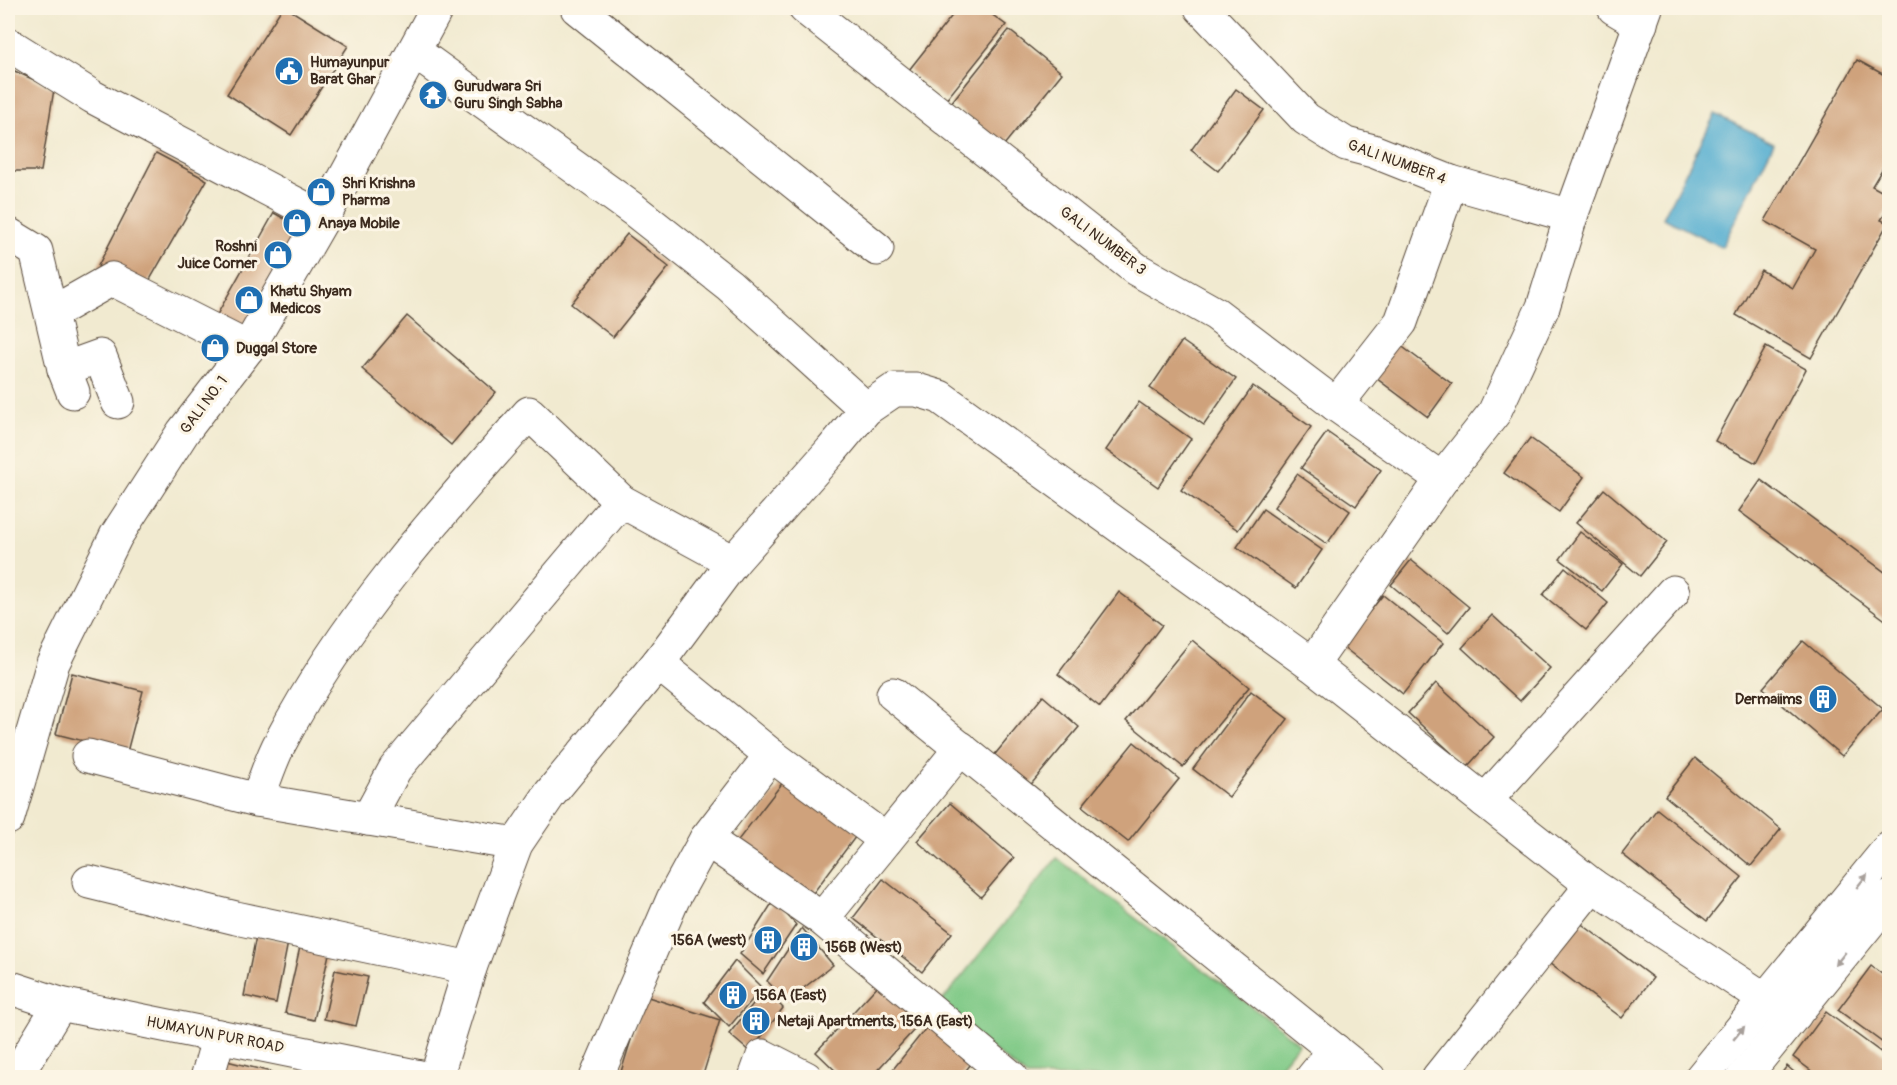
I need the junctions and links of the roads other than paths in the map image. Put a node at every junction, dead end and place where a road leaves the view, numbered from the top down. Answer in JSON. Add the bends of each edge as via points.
{"nodes":[{"id":1,"x":437,"y":8,"type":"edge"},
{"id":2,"x":577,"y":8,"type":"edge"},
{"id":3,"x":805,"y":8,"type":"edge"},
{"id":4,"x":1201,"y":8,"type":"edge"},
{"id":5,"x":1634,"y":13,"type":"edge"},
{"id":6,"x":8,"y":44,"type":"edge"},
{"id":7,"x":415,"y":52,"type":"junction"},
{"id":8,"x":1451,"y":182,"type":"junction"},
{"id":9,"x":1571,"y":216,"type":"junction"},
{"id":10,"x":323,"y":218,"type":"junction"},
{"id":11,"x":8,"y":234,"type":"edge"},
{"id":12,"x":877,"y":249,"type":"dead end"},
{"id":13,"x":52,"y":313,"type":"junction"},
{"id":14,"x":248,"y":348,"type":"junction"},
{"id":15,"x":118,"y":402,"type":"dead end"},
{"id":16,"x":1336,"y":405,"type":"junction"},
{"id":17,"x":866,"y":409,"type":"junction"},
{"id":18,"x":1442,"y":479,"type":"junction"},
{"id":19,"x":621,"y":501,"type":"junction"},
{"id":20,"x":733,"y":562,"type":"junction"},
{"id":21,"x":1673,"y":592,"type":"dead end"},
{"id":22,"x":658,"y":663,"type":"junction"},
{"id":23,"x":1312,"y":665,"type":"junction"},
{"id":24,"x":893,"y":694,"type":"dead end"},
{"id":25,"x":961,"y":748,"type":"junction"},
{"id":26,"x":771,"y":755,"type":"junction"},
{"id":27,"x":88,"y":756,"type":"dead end"},
{"id":28,"x":257,"y":800,"type":"junction"},
{"id":29,"x":1485,"y":801,"type":"junction"},
{"id":30,"x":8,"y":818,"type":"edge"},
{"id":31,"x":368,"y":819,"type":"junction"},
{"id":32,"x":706,"y":839,"type":"junction"},
{"id":33,"x":886,"y":840,"type":"junction"},
{"id":34,"x":516,"y":844,"type":"junction"},
{"id":35,"x":1890,"y":847,"type":"edge"},
{"id":36,"x":89,"y":882,"type":"dead end"},
{"id":37,"x":1592,"y":885,"type":"junction"},
{"id":38,"x":1890,"y":897,"type":"edge"},
{"id":39,"x":822,"y":919,"type":"junction"},
{"id":40,"x":470,"y":968,"type":"junction"},
{"id":41,"x":8,"y":987,"type":"edge"},
{"id":42,"x":1766,"y":1000,"type":"junction"},
{"id":43,"x":60,"y":1004,"type":"junction"},
{"id":44,"x":1795,"y":1015,"type":"junction"},
{"id":45,"x":219,"y":1036,"type":"junction"},
{"id":46,"x":1335,"y":1050,"type":"junction"},
{"id":47,"x":303,"y":1066,"type":"edge"},
{"id":48,"x":759,"y":1067,"type":"edge"},
{"id":49,"x":15,"y":1077,"type":"edge"},
{"id":50,"x":207,"y":1077,"type":"edge"},
{"id":51,"x":425,"y":1077,"type":"edge"},
{"id":52,"x":436,"y":1077,"type":"edge"},
{"id":53,"x":596,"y":1077,"type":"edge"},
{"id":54,"x":806,"y":1077,"type":"edge"},
{"id":55,"x":1012,"y":1077,"type":"edge"},
{"id":56,"x":1312,"y":1077,"type":"edge"},
{"id":57,"x":1369,"y":1077,"type":"edge"},
{"id":58,"x":1438,"y":1077,"type":"edge"},
{"id":59,"x":1701,"y":1077,"type":"edge"},
{"id":60,"x":1743,"y":1077,"type":"edge"}],
"edges":[{"from":1,"to":7,"type":"street","name":"GALI NO. 1"},
{"from":2,"to":12,"type":"street"},
{"from":3,"to":16,"type":"street","name":"GALI NUMBER 3","via":[[1136,269],[1216,314]]},
{"from":4,"to":8,"type":"street","name":"GALI NUMBER 4","via":[[1306,119],[1346,144]]},
{"from":5,"to":9,"type":"street"},
{"from":6,"to":10,"type":"street","via":[[93,98]]},
{"from":7,"to":10,"type":"street","name":"GALI NO. 1"},
{"from":7,"to":17,"type":"street","via":[[634,210],[712,272]]},
{"from":8,"to":9,"type":"street","name":"GALI NUMBER 4"},
{"from":8,"to":16,"type":"street","via":[[1401,322]]},
{"from":9,"to":18,"type":"street","via":[[1543,307],[1494,413]]},
{"from":10,"to":14,"type":"street","name":"GALI NO. 1"},
{"from":11,"to":13,"type":"street","via":[[36,251]]},
{"from":13,"to":14,"type":"street","via":[[112,279]]},
{"from":13,"to":15,"type":"street","via":[[69,380],[100,356]]},
{"from":14,"to":30,"type":"street","name":"GALI NO. 1","via":[[183,432],[116,536],[53,663]]},
{"from":16,"to":18,"type":"street","name":"GALI NUMBER 3"},
{"from":17,"to":20,"type":"street"},
{"from":17,"to":23,"type":"street","via":[[894,390],[917,390],[940,397]]},
{"from":18,"to":23,"type":"street"},
{"from":19,"to":20,"type":"street"},
{"from":19,"to":28,"type":"street","via":[[528,413],[443,510],[335,649],[280,742]]},
{"from":19,"to":31,"type":"street","via":[[395,769]]},
{"from":20,"to":22,"type":"street"},
{"from":21,"to":29,"type":"street"},
{"from":22,"to":26,"type":"street"},
{"from":22,"to":34,"type":"street","via":[[550,794]]},
{"from":23,"to":29,"type":"street"},
{"from":24,"to":25,"type":"street"},
{"from":25,"to":33,"type":"street"},
{"from":25,"to":46,"type":"street"},
{"from":26,"to":32,"type":"street"},
{"from":26,"to":33,"type":"street"},
{"from":27,"to":28,"type":"street"},
{"from":28,"to":31,"type":"street"},
{"from":29,"to":37,"type":"street"},
{"from":31,"to":34,"type":"street"},
{"from":32,"to":39,"type":"street"},
{"from":32,"to":53,"type":"street","via":[[673,899]]},
{"from":33,"to":39,"type":"street"},
{"from":34,"to":40,"type":"street"},
{"from":42,"to":35,"type":"street","one_way":true},
{"from":36,"to":40,"type":"street"},
{"from":37,"to":42,"type":"street"},
{"from":37,"to":58,"type":"street"},
{"from":38,"to":44,"type":"street","one_way":true},
{"from":39,"to":55,"type":"street"},
{"from":40,"to":52,"type":"street"},
{"from":41,"to":43,"type":"street","name":"HUMAYUN PUR ROAD"},
{"from":42,"to":44,"type":"street"},
{"from":59,"to":42,"type":"street","one_way":true},
{"from":43,"to":45,"type":"street","name":"HUMAYUN PUR ROAD"},
{"from":43,"to":49,"type":"street"},
{"from":44,"to":60,"type":"street"},
{"from":45,"to":47,"type":"street","name":"HUMAYUN PUR ROAD"},
{"from":45,"to":50,"type":"street"},
{"from":46,"to":56,"type":"street"},
{"from":46,"to":57,"type":"street"},
{"from":47,"to":51,"type":"street","name":"HUMAYUN PUR ROAD"},
{"from":48,"to":54,"type":"street"}]}
